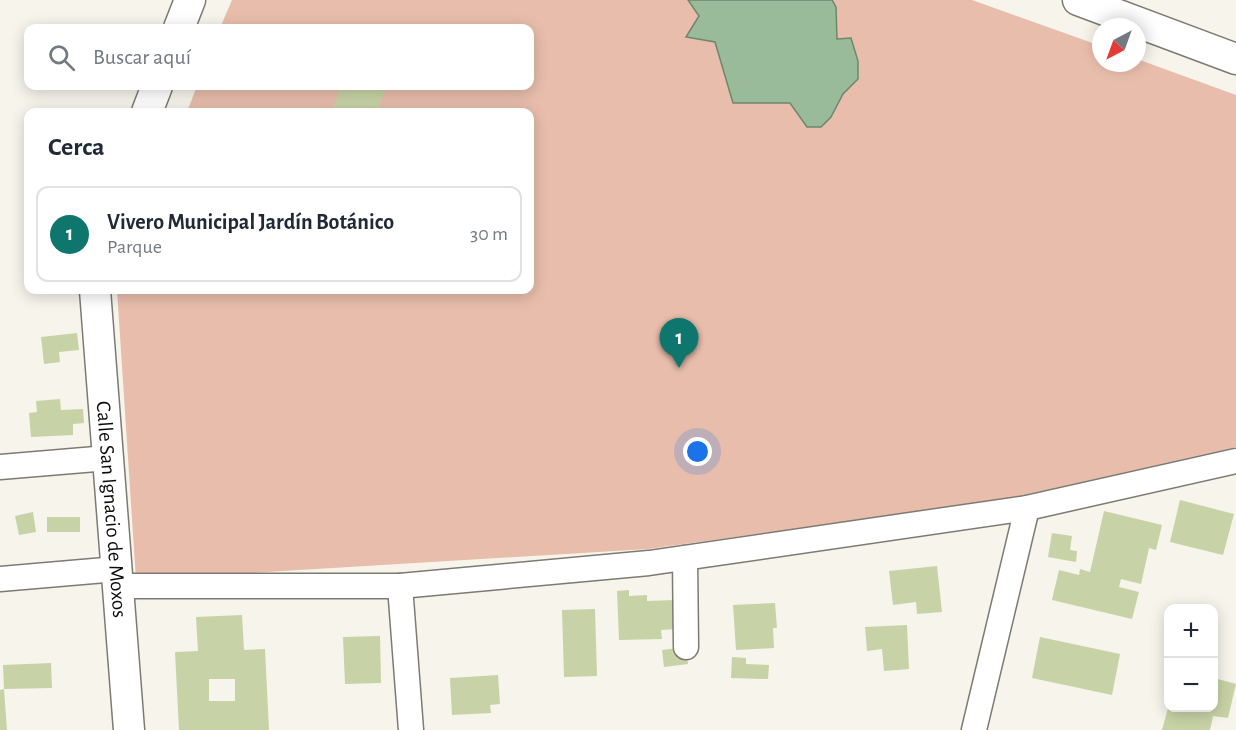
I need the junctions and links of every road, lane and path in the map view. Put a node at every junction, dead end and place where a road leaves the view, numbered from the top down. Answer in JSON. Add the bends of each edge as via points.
{"nodes":[{"id":1,"x":190,"y":0,"type":"edge"},
{"id":2,"x":1078,"y":0,"type":"edge"},
{"id":3,"x":181,"y":24,"type":"edge"},
{"id":4,"x":1236,"y":59,"type":"edge"},
{"id":5,"x":155,"y":90,"type":"edge"},
{"id":6,"x":149,"y":108,"type":"edge"},
{"id":7,"x":95,"y":294,"type":"edge"},
{"id":8,"x":108,"y":458,"type":"junction"},
{"id":9,"x":1236,"y":461,"type":"edge"},
{"id":10,"x":0,"y":467,"type":"edge"},
{"id":11,"x":1027,"y":507,"type":"junction"},
{"id":12,"x":685,"y":558,"type":"junction"},
{"id":13,"x":118,"y":577,"type":"junction"},
{"id":14,"x":0,"y":579,"type":"edge"},
{"id":15,"x":400,"y":586,"type":"junction"},
{"id":16,"x":686,"y":647,"type":"dead end"},
{"id":17,"x":129,"y":730,"type":"edge"},
{"id":18,"x":411,"y":730,"type":"edge"},
{"id":19,"x":974,"y":730,"type":"edge"}],
"edges":[{"from":1,"to":3,"type":"street"},
{"from":2,"to":4,"type":"street"},
{"from":5,"to":6,"type":"street"},
{"from":7,"to":8,"type":"street","name":"Calle San Ignacio de Moxos"},
{"from":8,"to":10,"type":"street"},
{"from":8,"to":13,"type":"street","name":"Calle San Ignacio de Moxos"},
{"from":9,"to":11,"type":"street"},
{"from":11,"to":12,"type":"street"},
{"from":11,"to":19,"type":"street"},
{"from":12,"to":15,"type":"street"},
{"from":12,"to":16,"type":"street"},
{"from":13,"to":14,"type":"street"},
{"from":13,"to":15,"type":"street"},
{"from":13,"to":17,"type":"street","name":"Calle San Ignacio de Moxos"},
{"from":15,"to":18,"type":"street"}]}
